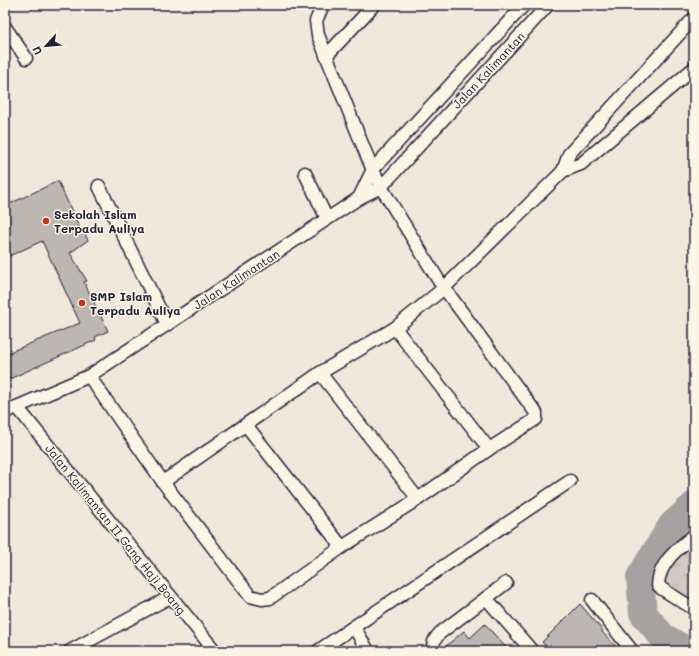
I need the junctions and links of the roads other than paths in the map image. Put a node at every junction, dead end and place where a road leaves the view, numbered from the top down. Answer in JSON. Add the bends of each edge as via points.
{"nodes":[{"id":1,"x":323,"y":5,"type":"edge"},
{"id":2,"x":374,"y":5,"type":"edge"},
{"id":3,"x":524,"y":5,"type":"edge"},
{"id":4,"x":548,"y":5,"type":"edge"},
{"id":5,"x":694,"y":18,"type":"edge"},
{"id":6,"x":5,"y":27,"type":"edge"},
{"id":7,"x":326,"y":56,"type":"junction"},
{"id":8,"x":26,"y":58,"type":"dead end"},
{"id":9,"x":694,"y":68,"type":"edge"},
{"id":10,"x":373,"y":169,"type":"junction"},
{"id":11,"x":563,"y":171,"type":"junction"},
{"id":12,"x":305,"y":173,"type":"dead end"},
{"id":13,"x":99,"y":186,"type":"dead end"},
{"id":14,"x":381,"y":187,"type":"junction"},
{"id":15,"x":359,"y":198,"type":"junction"},
{"id":16,"x":327,"y":219,"type":"junction"},
{"id":17,"x":444,"y":288,"type":"junction"},
{"id":18,"x":167,"y":324,"type":"junction"},
{"id":19,"x":395,"y":328,"type":"junction"},
{"id":20,"x":320,"y":373,"type":"junction"},
{"id":21,"x":89,"y":376,"type":"junction"},
{"id":22,"x":17,"y":407,"type":"junction"},
{"id":23,"x":5,"y":412,"type":"edge"},
{"id":24,"x":246,"y":425,"type":"junction"},
{"id":25,"x":489,"y":449,"type":"junction"},
{"id":26,"x":570,"y":481,"type":"dead end"},
{"id":27,"x":163,"y":482,"type":"junction"},
{"id":28,"x":418,"y":499,"type":"junction"},
{"id":29,"x":694,"y":535,"type":"edge"},
{"id":30,"x":342,"y":547,"type":"junction"},
{"id":31,"x":506,"y":583,"type":"dead end"},
{"id":32,"x":170,"y":597,"type":"junction"},
{"id":33,"x":486,"y":598,"type":"junction"},
{"id":34,"x":592,"y":600,"type":"dead end"},
{"id":35,"x":694,"y":609,"type":"edge"},
{"id":36,"x":354,"y":627,"type":"junction"},
{"id":37,"x":70,"y":651,"type":"edge"},
{"id":38,"x":215,"y":651,"type":"edge"},
{"id":39,"x":318,"y":651,"type":"edge"},
{"id":40,"x":368,"y":651,"type":"edge"},
{"id":41,"x":433,"y":651,"type":"edge"},
{"id":42,"x":532,"y":651,"type":"edge"},
{"id":43,"x":632,"y":651,"type":"edge"}],
"edges":[{"from":1,"to":7,"type":"street","via":[[316,21]]},
{"from":2,"to":7,"type":"street"},
{"from":3,"to":10,"type":"street","name":"Jalan Kalimantan"},
{"from":4,"to":14,"type":"street","name":"Jalan Kalimantan"},
{"from":5,"to":11,"type":"street","via":[[569,154]]},
{"from":6,"to":8,"type":"street"},
{"from":7,"to":10,"type":"street"},
{"from":9,"to":11,"type":"street","via":[[581,164]]},
{"from":10,"to":14,"type":"street"},
{"from":10,"to":15,"type":"street","name":"Jalan Kalimantan"},
{"from":11,"to":17,"type":"street"},
{"from":12,"to":16,"type":"street"},
{"from":13,"to":18,"type":"street"},
{"from":14,"to":15,"type":"street","name":"Jalan Kalimantan"},
{"from":14,"to":17,"type":"street"},
{"from":15,"to":16,"type":"street","name":"Jalan Kalimantan"},
{"from":16,"to":18,"type":"street","name":"Jalan Kalimantan"},
{"from":17,"to":19,"type":"street"},
{"from":17,"to":25,"type":"street","via":[[536,413],[536,419],[531,423]]},
{"from":18,"to":21,"type":"street","name":"Jalan Kalimantan"},
{"from":19,"to":20,"type":"street"},
{"from":19,"to":25,"type":"street"},
{"from":20,"to":24,"type":"street"},
{"from":20,"to":28,"type":"street"},
{"from":21,"to":22,"type":"street","name":"Jalan Kalimantan"},
{"from":21,"to":27,"type":"street"},
{"from":22,"to":23,"type":"street","name":"Jalan Kalimantan"},
{"from":22,"to":32,"type":"street","name":"Jalan Kalimantan II Gang Haji Boang"},
{"from":24,"to":27,"type":"street"},
{"from":24,"to":30,"type":"street"},
{"from":25,"to":28,"type":"street"},
{"from":26,"to":36,"type":"street"},
{"from":27,"to":30,"type":"street","via":[[250,596],[262,600],[270,598]]},
{"from":28,"to":30,"type":"street"},
{"from":29,"to":35,"type":"street","via":[[670,555],[660,574],[658,585]]},
{"from":31,"to":33,"type":"street"},
{"from":32,"to":37,"type":"street"},
{"from":32,"to":38,"type":"street","name":"Jalan Kalimantan II Gang Haji Boang"},
{"from":33,"to":41,"type":"street","via":[[440,633],[435,638]]},
{"from":33,"to":42,"type":"street"},
{"from":34,"to":43,"type":"street"},
{"from":36,"to":39,"type":"street"},
{"from":36,"to":40,"type":"street"}]}
